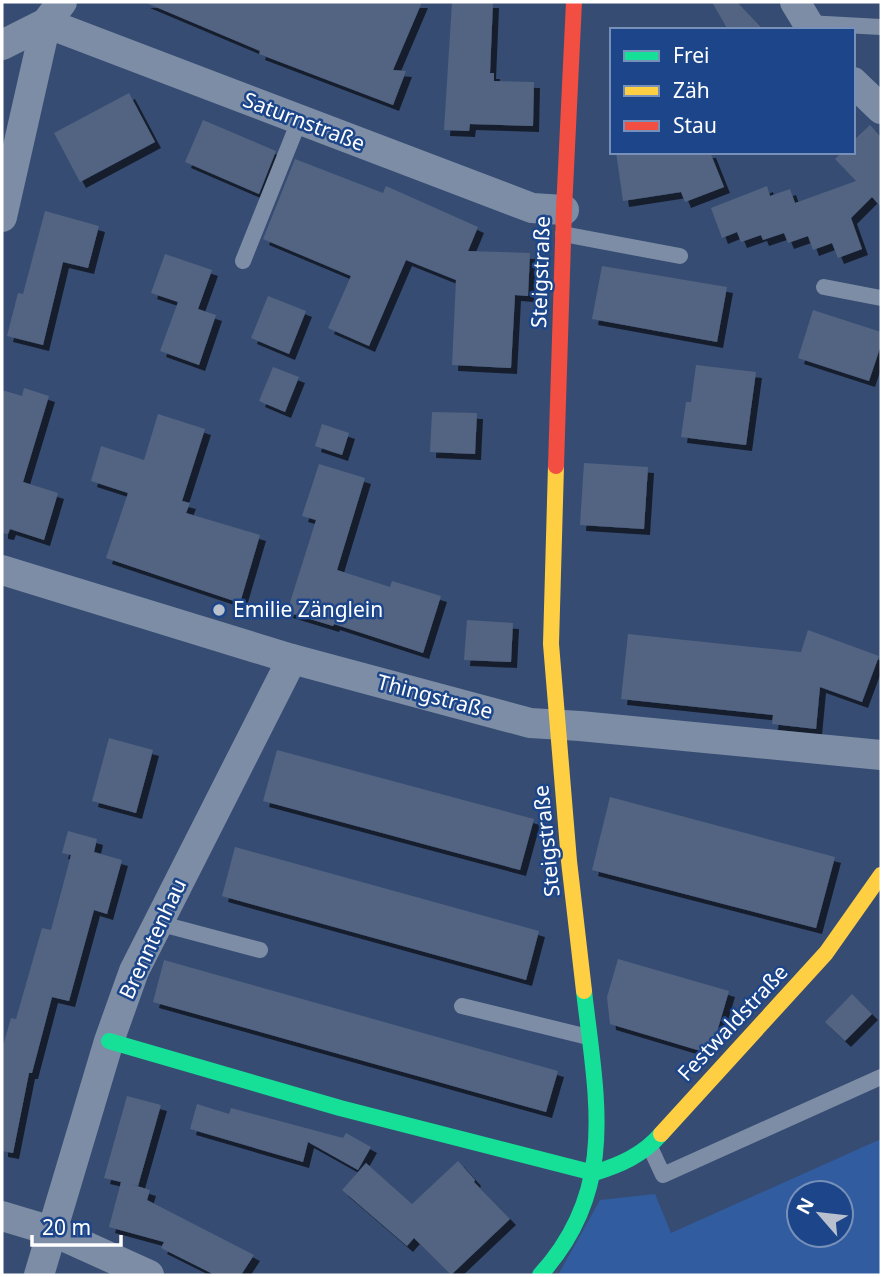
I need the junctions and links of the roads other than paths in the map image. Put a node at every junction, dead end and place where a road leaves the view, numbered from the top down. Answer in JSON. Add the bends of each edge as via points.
{"nodes":[{"id":1,"x":574,"y":2,"type":"edge"},
{"id":2,"x":54,"y":13,"type":"edge"},
{"id":3,"x":805,"y":18,"type":"edge"},
{"id":4,"x":881,"y":27,"type":"edge"},
{"id":5,"x":2,"y":45,"type":"edge"},
{"id":6,"x":855,"y":84,"type":"edge"},
{"id":7,"x":881,"y":109,"type":"edge"},
{"id":8,"x":299,"y":121,"type":"junction"},
{"id":9,"x":2,"y":217,"type":"edge"},
{"id":10,"x":563,"y":222,"type":"junction"},
{"id":11,"x":680,"y":256,"type":"dead end"},
{"id":12,"x":243,"y":261,"type":"dead end"},
{"id":13,"x":824,"y":287,"type":"dead end"},
{"id":14,"x":881,"y":298,"type":"edge"},
{"id":15,"x":2,"y":570,"type":"edge"},
{"id":16,"x":292,"y":659,"type":"junction"},
{"id":17,"x":556,"y":724,"type":"junction"},
{"id":18,"x":881,"y":755,"type":"edge"},
{"id":19,"x":881,"y":875,"type":"edge"},
{"id":20,"x":158,"y":923,"type":"junction"},
{"id":21,"x":260,"y":950,"type":"dead end"},
{"id":22,"x":462,"y":1006,"type":"dead end"},
{"id":23,"x":588,"y":1037,"type":"junction"},
{"id":24,"x":109,"y":1041,"type":"junction"},
{"id":25,"x":881,"y":1077,"type":"edge"},
{"id":26,"x":650,"y":1147,"type":"junction"},
{"id":27,"x":594,"y":1173,"type":"junction"},
{"id":28,"x":2,"y":1216,"type":"edge"},
{"id":29,"x":51,"y":1231,"type":"junction"},
{"id":30,"x":39,"y":1275,"type":"edge"},
{"id":31,"x":149,"y":1275,"type":"edge"},
{"id":32,"x":540,"y":1275,"type":"edge"}],
"edges":[{"from":1,"to":10,"type":"street","name":"Steigstraße"},
{"from":2,"to":5,"type":"street"},
{"from":2,"to":8,"type":"street","name":"Saturnstraße"},
{"from":2,"to":9,"type":"street"},
{"from":3,"to":4,"type":"lane"},
{"from":6,"to":7,"type":"street"},
{"from":8,"to":10,"type":"street","name":"Saturnstraße"},
{"from":8,"to":12,"type":"lane"},
{"from":10,"to":11,"type":"lane"},
{"from":10,"to":17,"type":"street","name":"Steigstraße","via":[[551,644]]},
{"from":13,"to":14,"type":"lane"},
{"from":15,"to":16,"type":"street","name":"Thingstraße"},
{"from":16,"to":17,"type":"street","name":"Thingstraße","via":[[530,723]]},
{"from":16,"to":20,"type":"street","name":"Brenntenhau"},
{"from":17,"to":18,"type":"street","name":"Thingstraße"},
{"from":17,"to":23,"type":"street","name":"Steigstraße"},
{"from":19,"to":26,"type":"street","name":"Festwaldstraße","via":[[826,953]]},
{"from":20,"to":21,"type":"lane"},
{"from":20,"to":24,"type":"street","name":"Brenntenhau","via":[[134,971]]},
{"from":22,"to":23,"type":"lane"},
{"from":23,"to":27,"type":"street","name":"Steigstraße","via":[[598,1115]]},
{"from":24,"to":27,"type":"street","via":[[340,1108]]},
{"from":24,"to":29,"type":"street","name":"Brenntenhau"},
{"from":25,"to":26,"type":"lane","via":[[663,1175]]},
{"from":26,"to":27,"type":"street","name":"Festwaldstraße","via":[[618,1166]]},
{"from":27,"to":32,"type":"street","name":"Steigstraße","via":[[579,1221]]},
{"from":28,"to":29,"type":"street"},
{"from":29,"to":30,"type":"street","name":"Brenntenhau"},
{"from":29,"to":31,"type":"street"}]}
